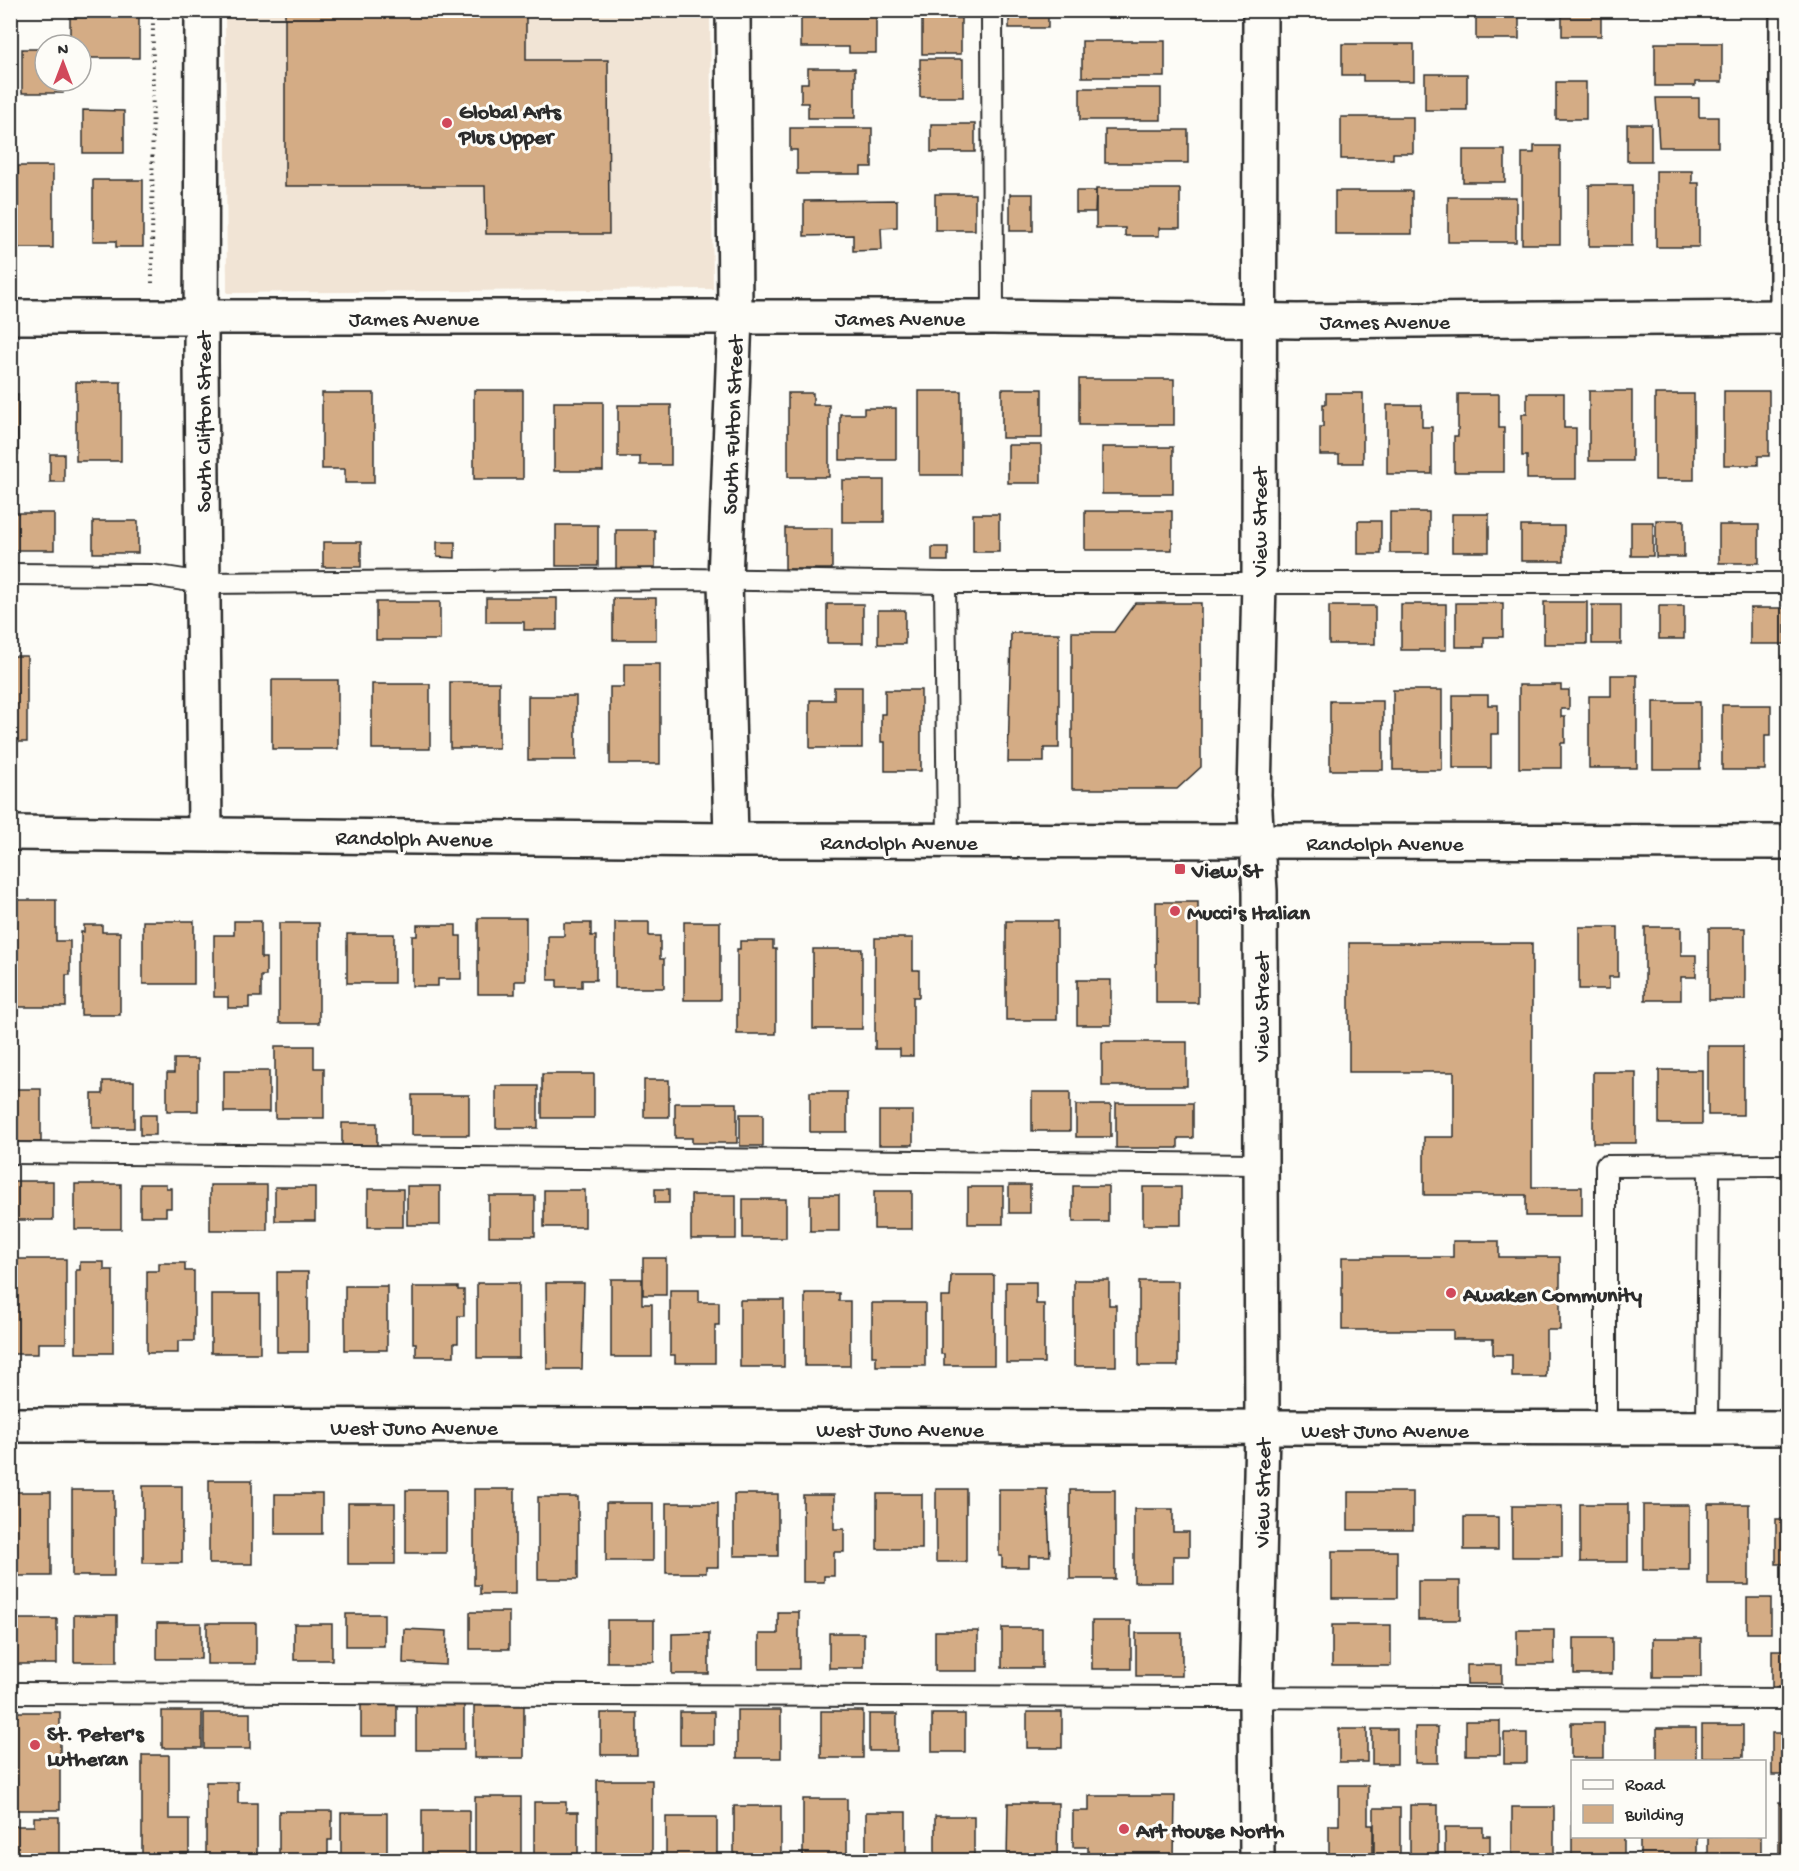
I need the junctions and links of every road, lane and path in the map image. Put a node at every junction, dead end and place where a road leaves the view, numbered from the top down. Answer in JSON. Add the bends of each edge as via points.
{"nodes":[{"id":1,"x":153,"y":10,"type":"edge"},
{"id":2,"x":202,"y":10,"type":"edge"},
{"id":3,"x":733,"y":10,"type":"edge"},
{"id":4,"x":992,"y":10,"type":"edge"},
{"id":5,"x":1260,"y":10,"type":"edge"},
{"id":6,"x":1787,"y":10,"type":"edge"},
{"id":7,"x":152,"y":289,"type":"dead end"},
{"id":8,"x":201,"y":316,"type":"junction"},
{"id":9,"x":735,"y":316,"type":"junction"},
{"id":10,"x":993,"y":316,"type":"junction"},
{"id":11,"x":1788,"y":316,"type":"edge"},
{"id":12,"x":10,"y":317,"type":"edge"},
{"id":13,"x":1258,"y":320,"type":"junction"},
{"id":14,"x":10,"y":574,"type":"edge"},
{"id":15,"x":725,"y":580,"type":"junction"},
{"id":16,"x":1258,"y":581,"type":"junction"},
{"id":17,"x":203,"y":583,"type":"junction"},
{"id":18,"x":945,"y":583,"type":"junction"},
{"id":19,"x":1788,"y":583,"type":"edge"},
{"id":20,"x":10,"y":833,"type":"edge"},
{"id":21,"x":205,"y":834,"type":"junction"},
{"id":22,"x":731,"y":840,"type":"junction"},
{"id":23,"x":948,"y":841,"type":"junction"},
{"id":24,"x":1257,"y":842,"type":"junction"},
{"id":25,"x":1788,"y":842,"type":"edge"},
{"id":26,"x":10,"y":1153,"type":"edge"},
{"id":27,"x":1261,"y":1164,"type":"junction"},
{"id":28,"x":1788,"y":1165,"type":"edge"},
{"id":29,"x":1709,"y":1166,"type":"junction"},
{"id":30,"x":10,"y":1425,"type":"edge"},
{"id":31,"x":1606,"y":1427,"type":"junction"},
{"id":32,"x":1707,"y":1428,"type":"junction"},
{"id":33,"x":1788,"y":1428,"type":"edge"},
{"id":34,"x":1262,"y":1430,"type":"junction"},
{"id":35,"x":10,"y":1693,"type":"edge"},
{"id":36,"x":1256,"y":1698,"type":"junction"},
{"id":37,"x":1788,"y":1699,"type":"edge"},
{"id":38,"x":1257,"y":1860,"type":"edge"}],
"edges":[{"from":1,"to":7,"type":"path"},
{"from":2,"to":8,"type":"street","name":"South Clifton Street"},
{"from":3,"to":9,"type":"street","name":"South Fulton Street"},
{"from":4,"to":10,"type":"lane"},
{"from":5,"to":13,"type":"street","name":"View Street"},
{"from":6,"to":11,"type":"street"},
{"from":8,"to":9,"type":"street","name":"James Avenue"},
{"from":8,"to":12,"type":"street","name":"James Avenue"},
{"from":8,"to":17,"type":"street","name":"South Clifton Street"},
{"from":9,"to":10,"type":"street","name":"James Avenue"},
{"from":9,"to":15,"type":"street","name":"South Fulton Street"},
{"from":10,"to":13,"type":"street","name":"James Avenue"},
{"from":11,"to":13,"type":"street","name":"James Avenue"},
{"from":13,"to":16,"type":"street","name":"View Street"},
{"from":14,"to":17,"type":"lane","via":[[152,575]]},
{"from":15,"to":17,"type":"lane"},
{"from":15,"to":18,"type":"lane"},
{"from":15,"to":22,"type":"street","name":"South Fulton Street"},
{"from":16,"to":18,"type":"lane"},
{"from":16,"to":19,"type":"lane"},
{"from":16,"to":24,"type":"street","name":"View Street","via":[[1254,795]]},
{"from":17,"to":21,"type":"street","name":"South Clifton Street"},
{"from":18,"to":23,"type":"lane"},
{"from":20,"to":21,"type":"street","name":"Randolph Avenue"},
{"from":21,"to":22,"type":"street","name":"Randolph Avenue"},
{"from":22,"to":23,"type":"street","name":"Randolph Avenue"},
{"from":23,"to":24,"type":"street","name":"Randolph Avenue"},
{"from":24,"to":25,"type":"street","name":"Randolph Avenue"},
{"from":24,"to":27,"type":"street","name":"View Street"},
{"from":26,"to":27,"type":"lane"},
{"from":27,"to":34,"type":"street","name":"View Street"},
{"from":28,"to":29,"type":"lane"},
{"from":29,"to":31,"type":"lane","via":[[1606,1166]]},
{"from":29,"to":32,"type":"lane"},
{"from":30,"to":34,"type":"street","name":"West Juno Avenue"},
{"from":31,"to":32,"type":"street","name":"West Juno Avenue"},
{"from":31,"to":34,"type":"street","name":"West Juno Avenue"},
{"from":32,"to":33,"type":"street","name":"West Juno Avenue"},
{"from":34,"to":36,"type":"street","name":"View Street"},
{"from":35,"to":36,"type":"lane"},
{"from":36,"to":37,"type":"lane"},
{"from":36,"to":38,"type":"street","name":"View Street"}]}
